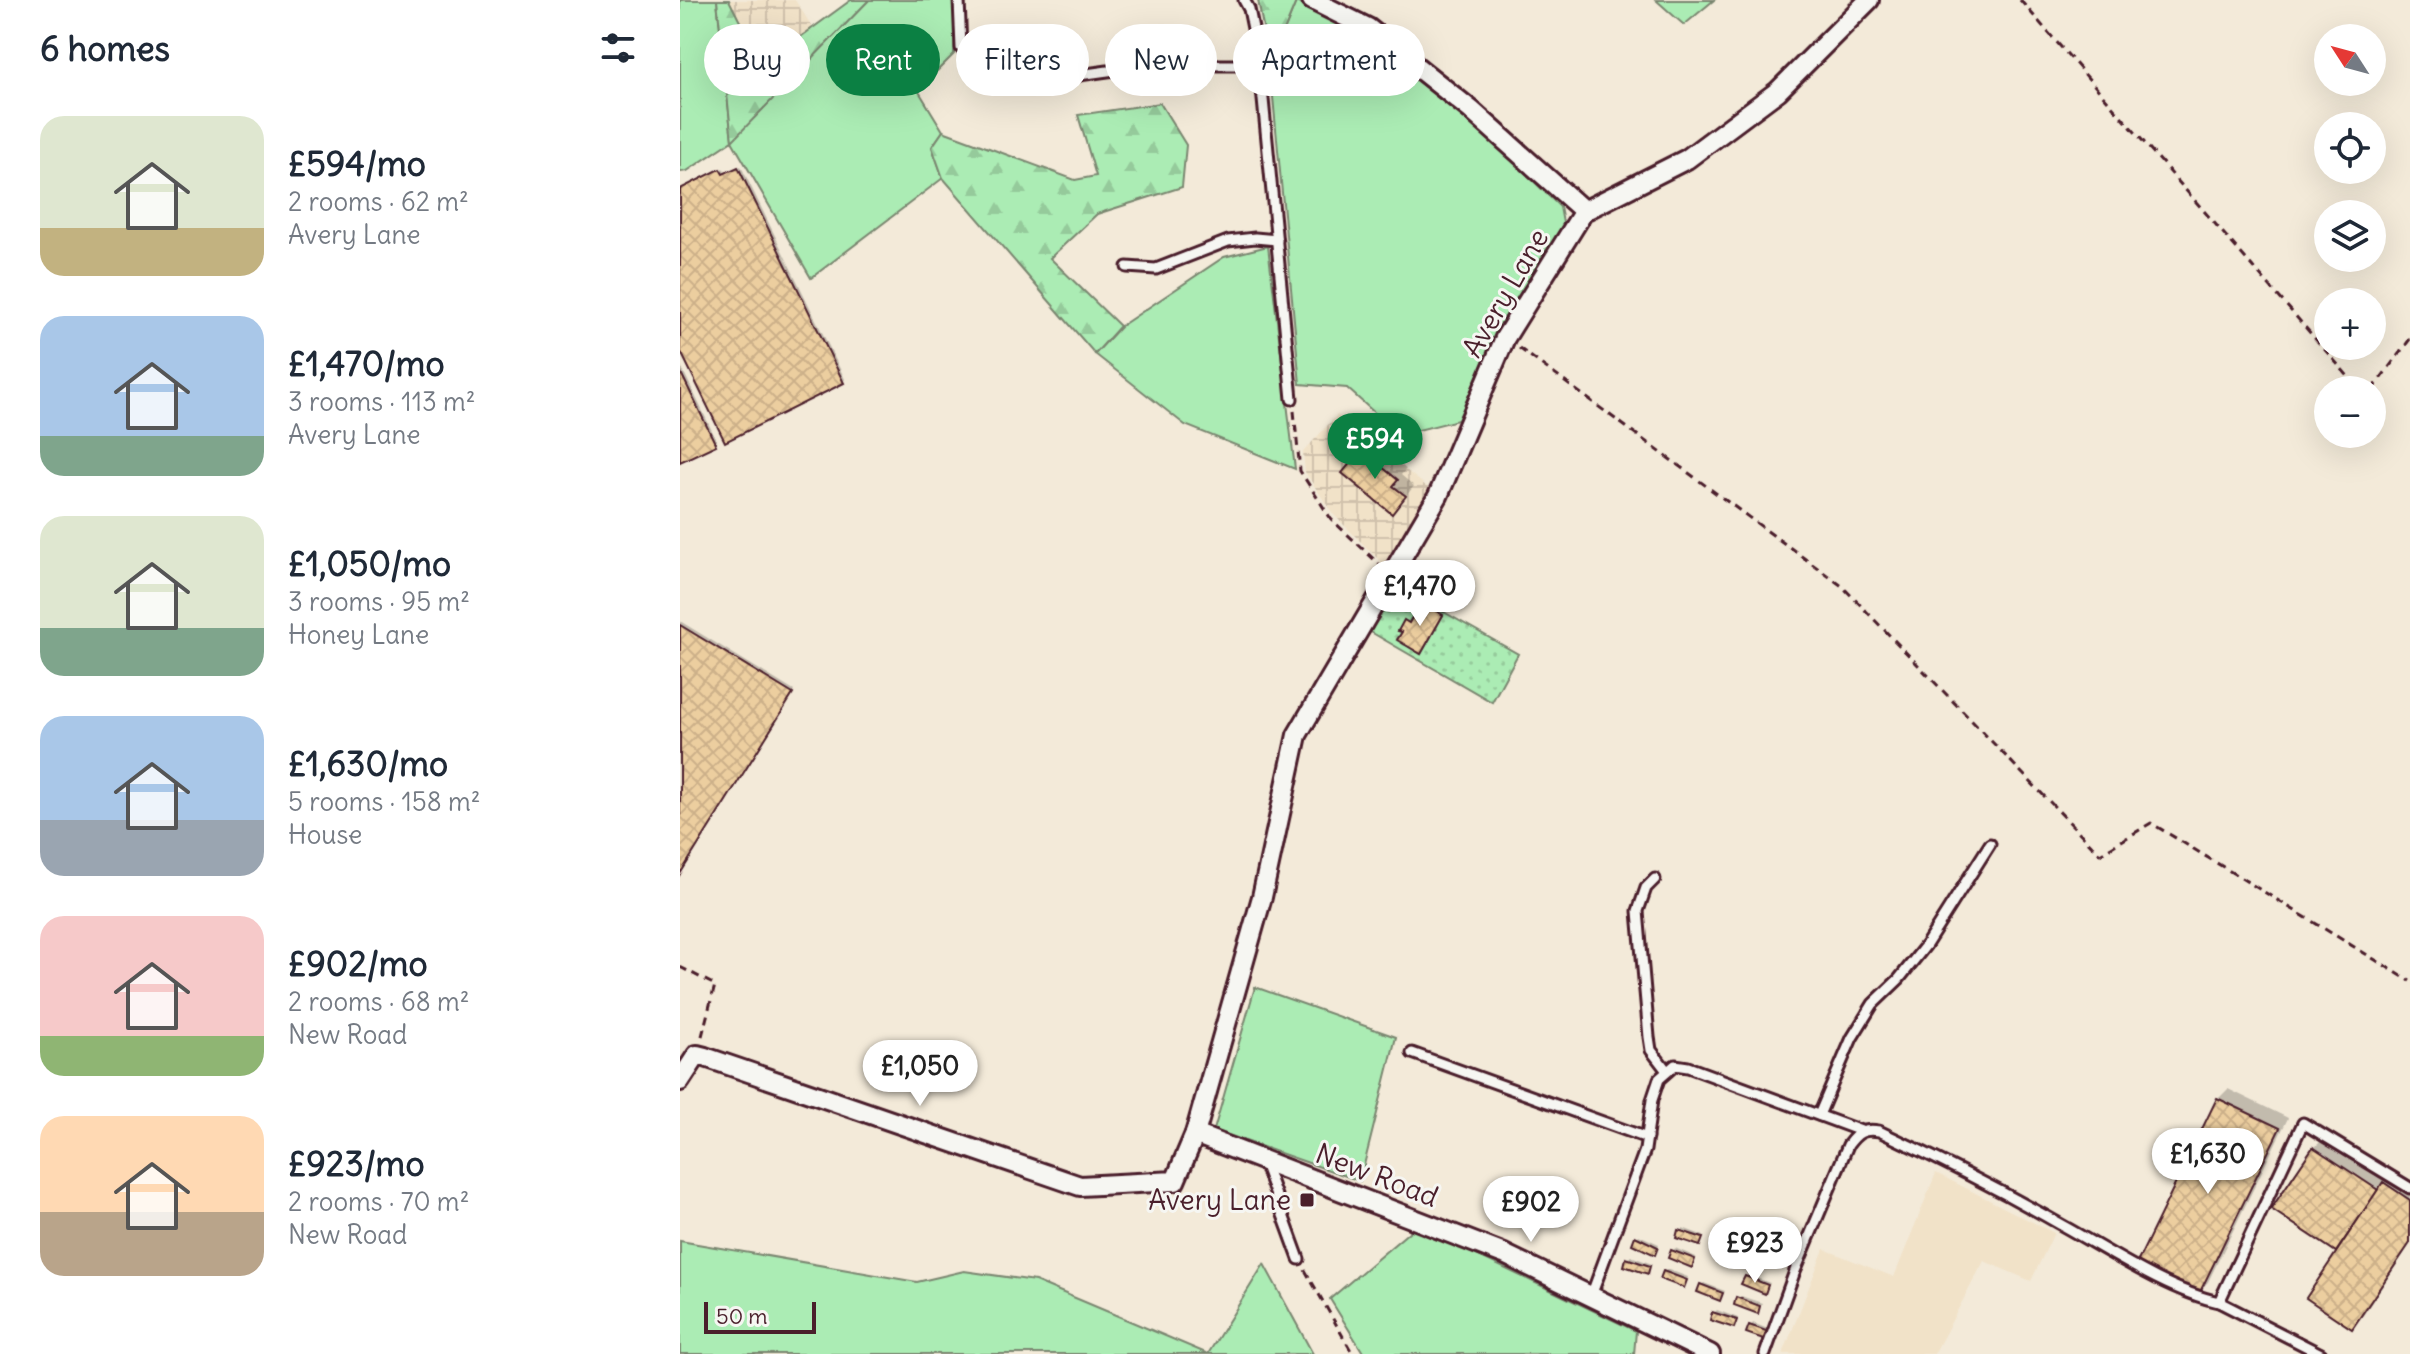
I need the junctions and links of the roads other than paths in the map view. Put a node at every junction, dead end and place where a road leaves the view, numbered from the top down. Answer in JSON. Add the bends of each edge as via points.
{"nodes":[{"id":1,"x":959,"y":0,"type":"edge"},
{"id":2,"x":1244,"y":0,"type":"edge"},
{"id":3,"x":1312,"y":0,"type":"edge"},
{"id":4,"x":1869,"y":0,"type":"edge"},
{"id":5,"x":1252,"y":24,"type":"edge"},
{"id":6,"x":1233,"y":65,"type":"edge"},
{"id":7,"x":1263,"y":96,"type":"edge"},
{"id":8,"x":1584,"y":211,"type":"junction"},
{"id":9,"x":1277,"y":240,"type":"junction"},
{"id":10,"x":1127,"y":267,"type":"dead end"},
{"id":11,"x":1292,"y":399,"type":"road end"},
{"id":12,"x":1990,"y":844,"type":"dead end"},
{"id":13,"x":1655,"y":879,"type":"dead end"},
{"id":14,"x":1412,"y":1053,"type":"dead end"},
{"id":15,"x":1667,"y":1071,"type":"junction"},
{"id":16,"x":680,"y":1081,"type":"edge"},
{"id":17,"x":1819,"y":1115,"type":"junction"},
{"id":18,"x":1861,"y":1131,"type":"junction"},
{"id":19,"x":1195,"y":1134,"type":"junction"},
{"id":20,"x":1647,"y":1138,"type":"junction"},
{"id":21,"x":1263,"y":1160,"type":"junction"},
{"id":22,"x":2410,"y":1188,"type":"edge"},
{"id":23,"x":1299,"y":1259,"type":"road end"},
{"id":24,"x":1591,"y":1296,"type":"junction"},
{"id":25,"x":2219,"y":1302,"type":"junction"},
{"id":26,"x":1710,"y":1354,"type":"edge"},
{"id":27,"x":1765,"y":1354,"type":"edge"},
{"id":28,"x":2321,"y":1354,"type":"edge"}],
"edges":[{"from":1,"to":6,"type":"lane","via":[[961,48],[992,67],[1072,76],[1129,68],[1149,54],[1163,52],[1193,62]]},
{"from":2,"to":5,"type":"lane"},
{"from":3,"to":8,"type":"street","via":[[1368,28],[1471,110]]},
{"from":4,"to":8,"type":"street","name":"Avery Lane","via":[[1778,91],[1699,151]]},
{"from":7,"to":9,"type":"lane"},
{"from":8,"to":19,"type":"street","name":"Avery Lane","via":[[1505,338],[1438,496],[1297,735],[1262,897]]},
{"from":9,"to":10,"type":"lane","via":[[1228,241],[1156,269]]},
{"from":9,"to":11,"type":"lane"},
{"from":12,"to":17,"type":"lane","via":[[1926,945],[1852,1038]]},
{"from":13,"to":15,"type":"lane","via":[[1638,911],[1651,1050]]},
{"from":14,"to":20,"type":"lane"},
{"from":15,"to":17,"type":"lane","via":[[1675,1065],[1688,1067]]},
{"from":15,"to":20,"type":"lane","via":[[1652,1100]]},
{"from":16,"to":19,"type":"street","name":"Avery Lane","via":[[697,1055],[1080,1186],[1175,1181]]},
{"from":17,"to":18,"type":"lane"},
{"from":18,"to":25,"type":"lane","via":[[1879,1131],[1973,1175],[2139,1268]]},
{"from":18,"to":27,"type":"lane","via":[[1848,1145]]},
{"from":19,"to":21,"type":"street","name":"New Road"},
{"from":20,"to":24,"type":"lane"},
{"from":21,"to":23,"type":"lane"},
{"from":21,"to":24,"type":"street","name":"New Road","via":[[1504,1254]]},
{"from":22,"to":25,"type":"lane","via":[[2303,1123]]},
{"from":24,"to":26,"type":"street","name":"New Road"},
{"from":25,"to":28,"type":"lane"}]}
